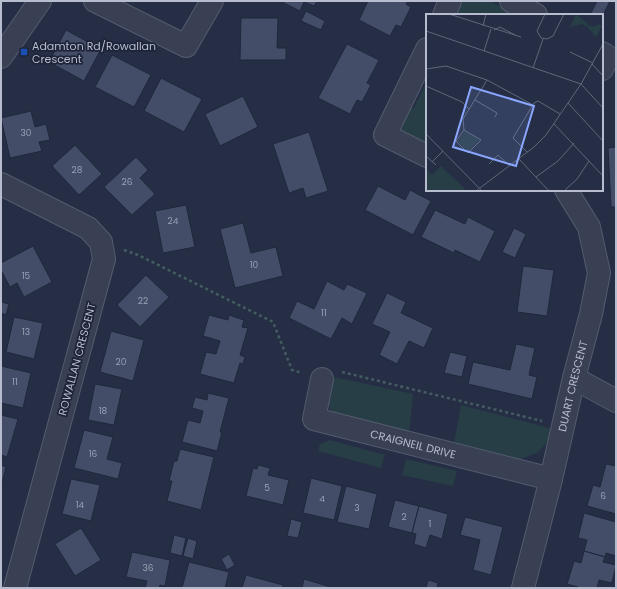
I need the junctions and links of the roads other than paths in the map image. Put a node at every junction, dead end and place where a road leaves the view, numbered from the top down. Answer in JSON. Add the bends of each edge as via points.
{"nodes":[{"id":1,"x":40,"y":1,"type":"edge"},
{"id":2,"x":95,"y":1,"type":"edge"},
{"id":3,"x":212,"y":1,"type":"edge"},
{"id":4,"x":450,"y":1,"type":"edge"},
{"id":5,"x":511,"y":1,"type":"edge"},
{"id":6,"x":444,"y":14,"type":"edge"},
{"id":7,"x":534,"y":14,"type":"edge"},
{"id":8,"x":426,"y":51,"type":"edge"},
{"id":9,"x":603,"y":54,"type":"edge"},
{"id":10,"x":1,"y":57,"type":"edge"},
{"id":11,"x":603,"y":67,"type":"edge"},
{"id":12,"x":426,"y":156,"type":"edge"},
{"id":13,"x":1,"y":184,"type":"edge"},
{"id":14,"x":567,"y":191,"type":"edge"},
{"id":15,"x":574,"y":378,"type":"junction"},
{"id":16,"x":322,"y":379,"type":"road end"},
{"id":17,"x":616,"y":400,"type":"edge"},
{"id":18,"x":551,"y":479,"type":"junction"},
{"id":19,"x":15,"y":588,"type":"edge"},
{"id":20,"x":523,"y":588,"type":"edge"}],
"edges":[{"from":1,"to":10,"type":"street"},
{"from":2,"to":3,"type":"street","via":[[186,46]]},
{"from":4,"to":6,"type":"street"},
{"from":5,"to":7,"type":"street"},
{"from":8,"to":12,"type":"street","via":[[385,135]]},
{"from":9,"to":11,"type":"street","via":[[608,57]]},
{"from":13,"to":19,"type":"street","name":"ROWALLAN CRESCENT","via":[[88,228],[101,242],[104,259]]},
{"from":14,"to":15,"type":"street","name":"DUART CRESCENT","via":[[589,227],[599,273]]},
{"from":15,"to":17,"type":"street"},
{"from":15,"to":18,"type":"street","name":"DUART CRESCENT"},
{"from":16,"to":18,"type":"street","name":"CRAIGNEIL DRIVE","via":[[314,419]]},
{"from":18,"to":20,"type":"street","name":"DUART CRESCENT"}]}
